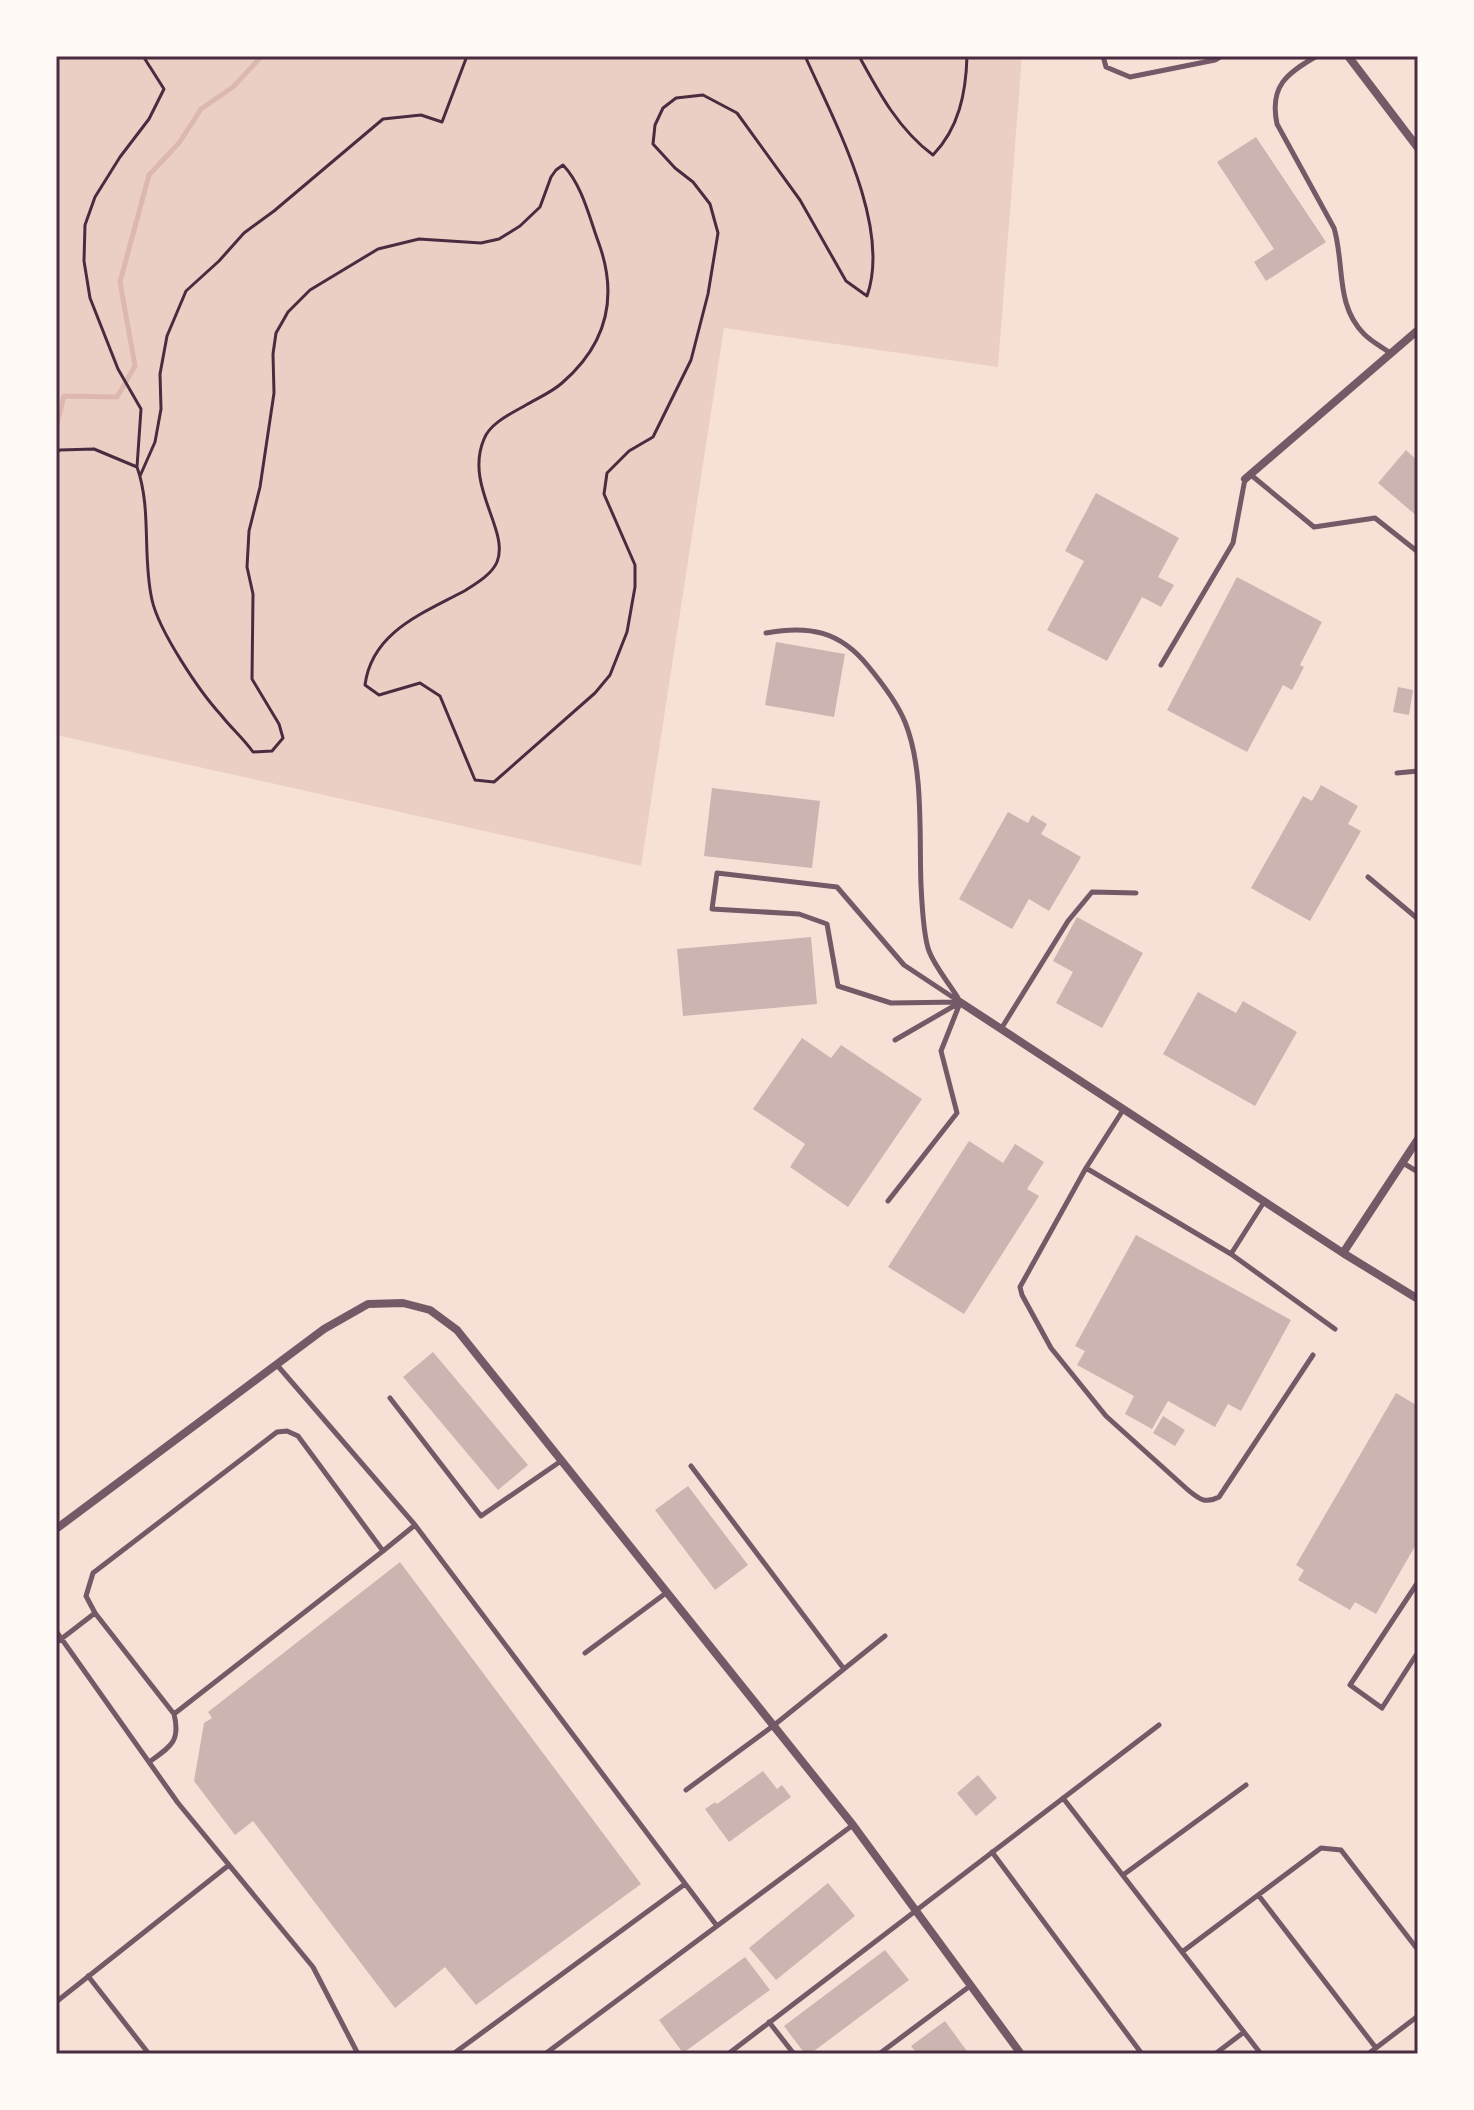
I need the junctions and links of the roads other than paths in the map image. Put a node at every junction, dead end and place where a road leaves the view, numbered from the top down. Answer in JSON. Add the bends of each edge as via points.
{"nodes":[{"id":1,"x":1103,"y":56,"type":"edge"},
{"id":2,"x":1222,"y":56,"type":"edge"},
{"id":3,"x":1317,"y":56,"type":"edge"},
{"id":4,"x":1348,"y":56,"type":"edge"},
{"id":5,"x":1418,"y":148,"type":"edge"},
{"id":6,"x":1418,"y":330,"type":"edge"},
{"id":7,"x":1390,"y":354,"type":"junction"},
{"id":8,"x":1247,"y":477,"type":"junction"},
{"id":9,"x":1418,"y":552,"type":"edge"},
{"id":10,"x":766,"y":633,"type":"dead end"},
{"id":11,"x":1161,"y":665,"type":"dead end"},
{"id":12,"x":1418,"y":771,"type":"edge"},
{"id":13,"x":1397,"y":773,"type":"dead end"},
{"id":14,"x":1368,"y":877,"type":"dead end"},
{"id":15,"x":1136,"y":893,"type":"dead end"},
{"id":16,"x":1418,"y":919,"type":"edge"},
{"id":17,"x":960,"y":1002,"type":"junction"},
{"id":18,"x":1001,"y":1029,"type":"junction"},
{"id":19,"x":895,"y":1040,"type":"dead end"},
{"id":20,"x":1123,"y":1109,"type":"junction"},
{"id":21,"x":1418,"y":1139,"type":"edge"},
{"id":22,"x":1403,"y":1162,"type":"junction"},
{"id":23,"x":1086,"y":1168,"type":"junction"},
{"id":24,"x":1418,"y":1172,"type":"edge"},
{"id":25,"x":888,"y":1201,"type":"dead end"},
{"id":26,"x":1264,"y":1202,"type":"junction"},
{"id":27,"x":1343,"y":1253,"type":"junction"},
{"id":28,"x":1231,"y":1254,"type":"junction"},
{"id":29,"x":1418,"y":1299,"type":"edge"},
{"id":30,"x":1335,"y":1329,"type":"dead end"},
{"id":31,"x":1313,"y":1355,"type":"dead end"},
{"id":32,"x":277,"y":1365,"type":"junction"},
{"id":33,"x":390,"y":1398,"type":"dead end"},
{"id":34,"x":562,"y":1460,"type":"junction"},
{"id":35,"x":691,"y":1466,"type":"dead end"},
{"id":36,"x":415,"y":1525,"type":"junction"},
{"id":37,"x":56,"y":1529,"type":"edge"},
{"id":38,"x":383,"y":1551,"type":"junction"},
{"id":39,"x":1418,"y":1582,"type":"edge"},
{"id":40,"x":667,"y":1593,"type":"junction"},
{"id":41,"x":95,"y":1613,"type":"junction"},
{"id":42,"x":56,"y":1631,"type":"edge"},
{"id":43,"x":885,"y":1636,"type":"dead end"},
{"id":44,"x":62,"y":1639,"type":"junction"},
{"id":45,"x":56,"y":1643,"type":"edge"},
{"id":46,"x":1418,"y":1652,"type":"edge"},
{"id":47,"x":585,"y":1653,"type":"dead end"},
{"id":48,"x":844,"y":1669,"type":"junction"},
{"id":49,"x":174,"y":1714,"type":"junction"},
{"id":50,"x":1159,"y":1725,"type":"dead end"},
{"id":51,"x":773,"y":1726,"type":"junction"},
{"id":52,"x":149,"y":1762,"type":"junction"},
{"id":53,"x":1246,"y":1785,"type":"dead end"},
{"id":54,"x":686,"y":1790,"type":"dead end"},
{"id":55,"x":1063,"y":1798,"type":"junction"},
{"id":56,"x":853,"y":1825,"type":"junction"},
{"id":57,"x":992,"y":1852,"type":"junction"},
{"id":58,"x":229,"y":1865,"type":"junction"},
{"id":59,"x":1123,"y":1875,"type":"junction"},
{"id":60,"x":685,"y":1884,"type":"junction"},
{"id":61,"x":1259,"y":1896,"type":"junction"},
{"id":62,"x":914,"y":1911,"type":"junction"},
{"id":63,"x":717,"y":1926,"type":"junction"},
{"id":64,"x":1418,"y":1950,"type":"edge"},
{"id":65,"x":1182,"y":1952,"type":"junction"},
{"id":66,"x":88,"y":1976,"type":"junction"},
{"id":67,"x":970,"y":1986,"type":"junction"},
{"id":68,"x":56,"y":2002,"type":"edge"},
{"id":69,"x":1418,"y":2016,"type":"edge"},
{"id":70,"x":769,"y":2022,"type":"junction"},
{"id":71,"x":1244,"y":2032,"type":"junction"},
{"id":72,"x":888,"y":2048,"type":"junction"},
{"id":73,"x":1376,"y":2048,"type":"junction"},
{"id":74,"x":149,"y":2054,"type":"edge"},
{"id":75,"x":358,"y":2054,"type":"edge"},
{"id":76,"x":453,"y":2054,"type":"edge"},
{"id":77,"x":545,"y":2054,"type":"edge"},
{"id":78,"x":728,"y":2054,"type":"edge"},
{"id":79,"x":794,"y":2054,"type":"edge"},
{"id":80,"x":879,"y":2054,"type":"edge"},
{"id":81,"x":892,"y":2054,"type":"edge"},
{"id":82,"x":1021,"y":2054,"type":"edge"},
{"id":83,"x":1142,"y":2054,"type":"edge"},
{"id":84,"x":1215,"y":2054,"type":"edge"},
{"id":85,"x":1261,"y":2054,"type":"edge"},
{"id":86,"x":1368,"y":2054,"type":"edge"}],
"edges":[{"from":1,"to":2,"type":"lane","via":[[1106,67],[1130,77]]},
{"from":3,"to":7,"type":"lane","via":[[1291,71],[1278,88],[1277,124],[1334,228],[1347,311],[1364,334]]},
{"from":4,"to":5,"type":"street"},
{"from":6,"to":7,"type":"street"},
{"from":7,"to":8,"type":"street"},
{"from":8,"to":9,"type":"lane","via":[[1314,527],[1375,518]]},
{"from":8,"to":11,"type":"lane","via":[[1233,543]]},
{"from":10,"to":17,"type":"lane","via":[[817,631],[843,641],[883,684],[905,722],[916,765],[929,951]]},
{"from":12,"to":13,"type":"lane"},
{"from":14,"to":16,"type":"lane"},
{"from":15,"to":18,"type":"lane","via":[[1092,892]]},
{"from":17,"to":17,"type":"lane","via":[[904,965],[837,887],[717,873],[712,909],[799,914],[827,924],[838,986],[891,1003]]},
{"from":17,"to":18,"type":"street"},
{"from":17,"to":19,"type":"lane"},
{"from":17,"to":25,"type":"lane","via":[[941,1051],[957,1113]]},
{"from":18,"to":20,"type":"street"},
{"from":20,"to":23,"type":"lane"},
{"from":20,"to":26,"type":"street"},
{"from":21,"to":22,"type":"street"},
{"from":22,"to":24,"type":"lane"},
{"from":22,"to":27,"type":"street"},
{"from":23,"to":28,"type":"lane"},
{"from":23,"to":31,"type":"lane","via":[[1023,1278],[1022,1295],[1051,1348],[1106,1416],[1200,1500],[1219,1497]]},
{"from":26,"to":27,"type":"street"},
{"from":26,"to":28,"type":"lane"},
{"from":27,"to":29,"type":"street"},
{"from":28,"to":30,"type":"lane"},
{"from":32,"to":34,"type":"street","via":[[368,1304],[403,1303],[430,1310],[457,1330]]},
{"from":32,"to":36,"type":"lane"},
{"from":32,"to":37,"type":"street"},
{"from":33,"to":34,"type":"lane","via":[[481,1516]]},
{"from":34,"to":40,"type":"street"},
{"from":35,"to":48,"type":"lane"},
{"from":36,"to":38,"type":"lane"},
{"from":36,"to":60,"type":"lane"},
{"from":38,"to":41,"type":"lane","via":[[298,1436],[277,1432],[93,1573],[86,1596]]},
{"from":38,"to":49,"type":"lane"},
{"from":39,"to":46,"type":"lane","via":[[1350,1685],[1382,1708]]},
{"from":40,"to":47,"type":"lane"},
{"from":40,"to":51,"type":"street"},
{"from":41,"to":44,"type":"lane"},
{"from":41,"to":49,"type":"lane"},
{"from":42,"to":44,"type":"lane"},
{"from":43,"to":48,"type":"lane"},
{"from":44,"to":45,"type":"lane"},
{"from":44,"to":52,"type":"lane"},
{"from":48,"to":51,"type":"lane"},
{"from":49,"to":52,"type":"lane","via":[[178,1728],[173,1744]]},
{"from":50,"to":55,"type":"lane"},
{"from":51,"to":54,"type":"lane"},
{"from":51,"to":56,"type":"street"},
{"from":52,"to":58,"type":"lane"},
{"from":53,"to":59,"type":"lane"},
{"from":55,"to":57,"type":"lane"},
{"from":55,"to":59,"type":"lane"},
{"from":56,"to":62,"type":"street"},
{"from":56,"to":63,"type":"lane"},
{"from":57,"to":62,"type":"lane"},
{"from":57,"to":83,"type":"lane"},
{"from":58,"to":66,"type":"lane"},
{"from":58,"to":75,"type":"lane","via":[[313,1967]]},
{"from":59,"to":65,"type":"lane"},
{"from":60,"to":63,"type":"lane"},
{"from":60,"to":76,"type":"lane"},
{"from":61,"to":64,"type":"lane","via":[[1321,1848],[1341,1850]]},
{"from":61,"to":65,"type":"lane"},
{"from":61,"to":73,"type":"lane"},
{"from":62,"to":67,"type":"street"},
{"from":62,"to":70,"type":"lane"},
{"from":63,"to":77,"type":"lane"},
{"from":65,"to":71,"type":"lane"},
{"from":66,"to":68,"type":"lane"},
{"from":66,"to":74,"type":"lane"},
{"from":67,"to":72,"type":"lane"},
{"from":67,"to":82,"type":"street"},
{"from":69,"to":73,"type":"lane"},
{"from":70,"to":78,"type":"lane"},
{"from":70,"to":79,"type":"lane"},
{"from":71,"to":84,"type":"lane"},
{"from":71,"to":85,"type":"lane"},
{"from":72,"to":80,"type":"lane"},
{"from":72,"to":81,"type":"lane"},
{"from":73,"to":86,"type":"lane"}]}
